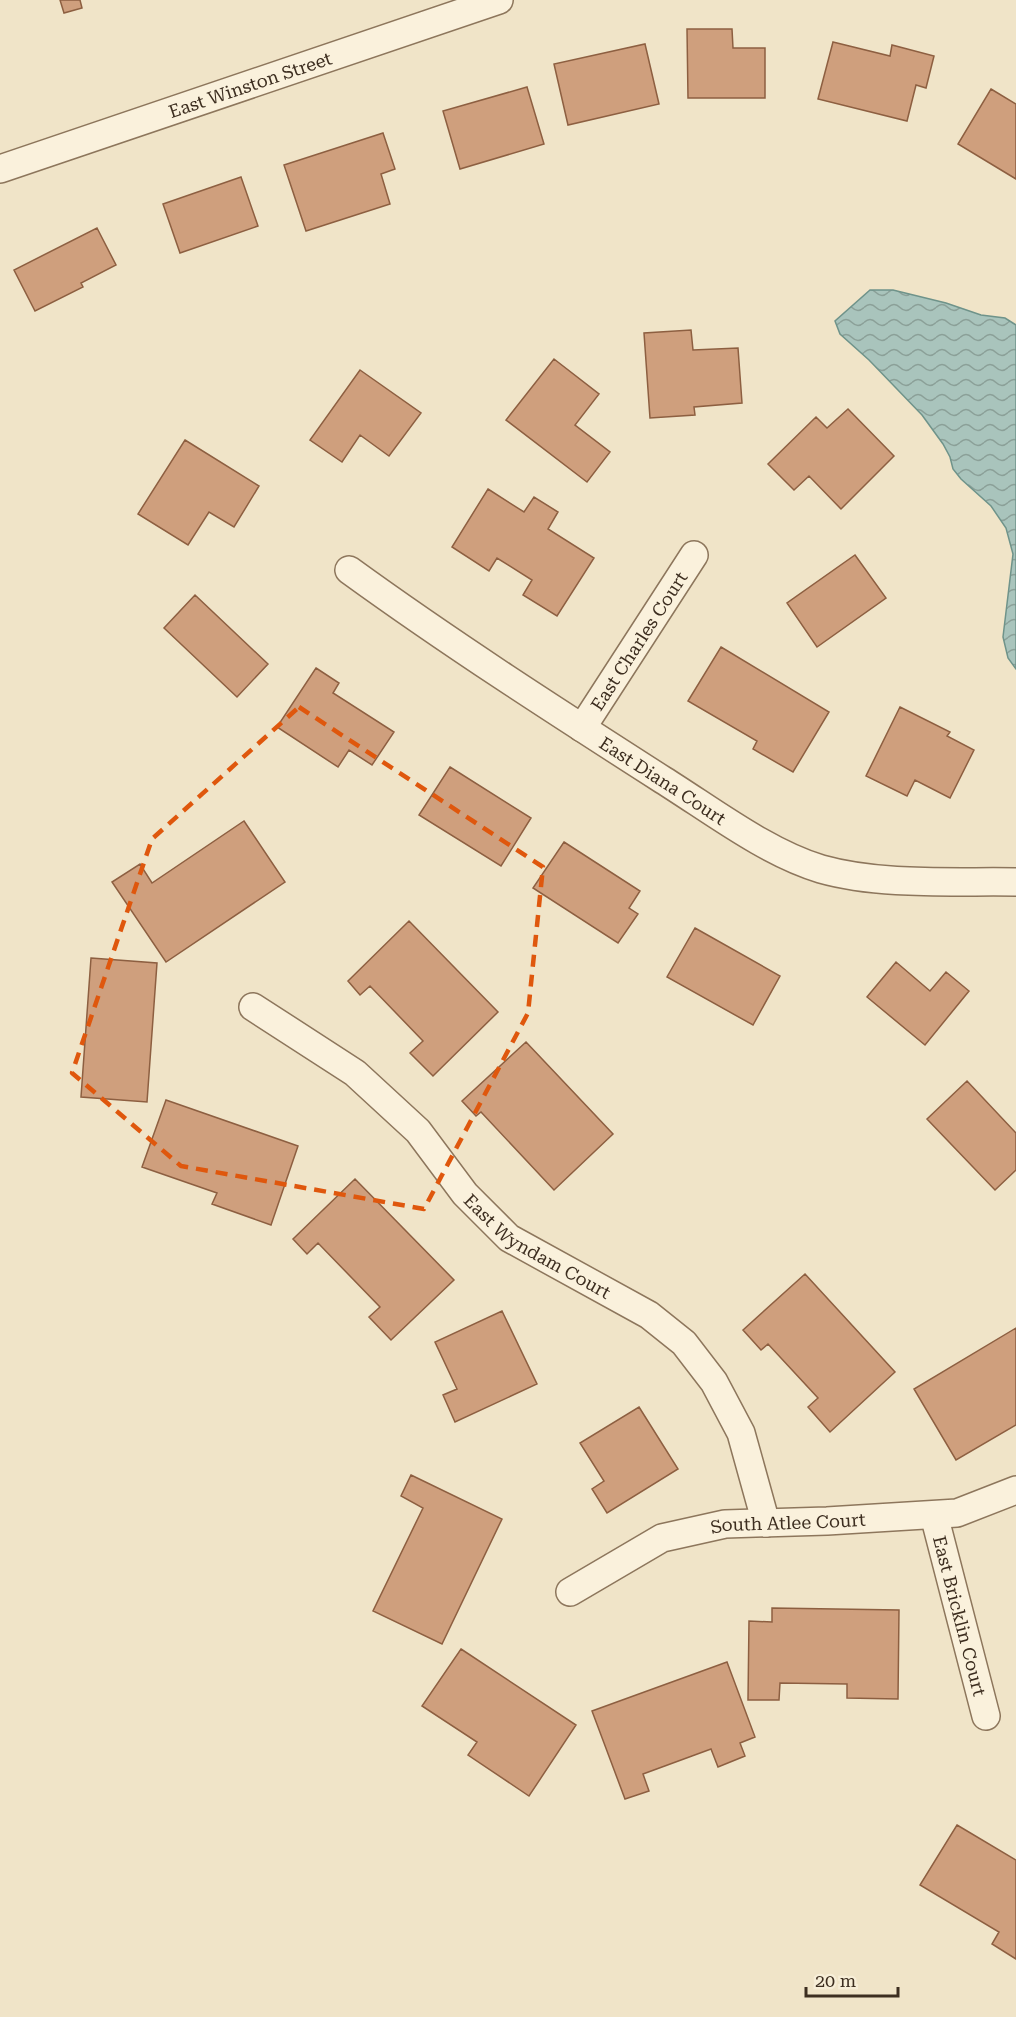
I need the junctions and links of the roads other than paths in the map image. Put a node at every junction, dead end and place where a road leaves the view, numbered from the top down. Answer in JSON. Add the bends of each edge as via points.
{"nodes":[{"id":1,"x":499,"y":0,"type":"edge"},
{"id":2,"x":0,"y":169,"type":"edge"},
{"id":3,"x":694,"y":555,"type":"dead end"},
{"id":4,"x":349,"y":570,"type":"dead end"},
{"id":5,"x":582,"y":728,"type":"junction"},
{"id":6,"x":1016,"y":882,"type":"edge"},
{"id":7,"x":253,"y":1007,"type":"dead end"},
{"id":8,"x":1016,"y":1490,"type":"edge"},
{"id":9,"x":934,"y":1515,"type":"junction"},
{"id":10,"x":766,"y":1523,"type":"junction"},
{"id":11,"x":570,"y":1593,"type":"dead end"},
{"id":12,"x":986,"y":1716,"type":"dead end"}],
"edges":[{"from":1,"to":2,"type":"street","name":"East Winston Street"},
{"from":3,"to":5,"type":"street","name":"East Charles Court"},
{"from":4,"to":5,"type":"street","name":"East Diana Court"},
{"from":5,"to":6,"type":"street","name":"East Diana Court","via":[[795,860],[832,872],[876,879]]},
{"from":7,"to":10,"type":"street","name":"East Wyndam Court","via":[[355,1073],[418,1131],[465,1194],[509,1238],[649,1315],[684,1343],[714,1382],[741,1432]]},
{"from":8,"to":9,"type":"street","name":"South Atlee Court","via":[[957,1514]]},
{"from":9,"to":10,"type":"street","name":"South Atlee Court"},
{"from":9,"to":12,"type":"street","name":"East Bricklin Court"},
{"from":10,"to":11,"type":"street","name":"South Atlee Court","via":[[725,1524],[662,1538]]}]}
